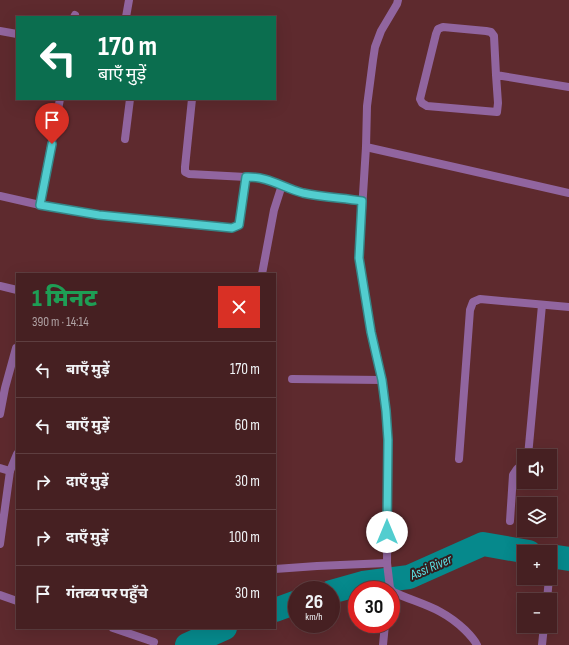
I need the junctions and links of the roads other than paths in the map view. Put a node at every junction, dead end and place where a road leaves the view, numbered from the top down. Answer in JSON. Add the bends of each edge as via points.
{"nodes":[{"id":1,"x":129,"y":0,"type":"edge"},
{"id":2,"x":398,"y":0,"type":"edge"},
{"id":3,"x":126,"y":16,"type":"edge"},
{"id":4,"x":0,"y":31,"type":"edge"},
{"id":5,"x":16,"y":34,"type":"edge"},
{"id":6,"x":496,"y":75,"type":"junction"},
{"id":7,"x":569,"y":87,"type":"edge"},
{"id":8,"x":60,"y":100,"type":"edge"},
{"id":9,"x":130,"y":100,"type":"edge"},
{"id":10,"x":192,"y":100,"type":"edge"},
{"id":11,"x":125,"y":139,"type":"dead end"},
{"id":12,"x":366,"y":147,"type":"junction"},
{"id":13,"x":246,"y":177,"type":"junction"},
{"id":14,"x":282,"y":185,"type":"junction"},
{"id":15,"x":569,"y":193,"type":"edge"},
{"id":16,"x":0,"y":196,"type":"edge"},
{"id":17,"x":362,"y":201,"type":"junction"},
{"id":18,"x":40,"y":205,"type":"junction"},
{"id":19,"x":262,"y":273,"type":"edge"},
{"id":20,"x":0,"y":286,"type":"edge"},
{"id":21,"x":16,"y":290,"type":"edge"},
{"id":22,"x":542,"y":304,"type":"junction"},
{"id":23,"x":569,"y":307,"type":"edge"},
{"id":24,"x":16,"y":348,"type":"dead end"},
{"id":25,"x":292,"y":379,"type":"dead end"},
{"id":26,"x":382,"y":380,"type":"junction"},
{"id":27,"x":3,"y":387,"type":"edge"},
{"id":28,"x":0,"y":414,"type":"edge"},
{"id":29,"x":529,"y":449,"type":"edge"},
{"id":30,"x":16,"y":459,"type":"edge"},
{"id":31,"x":459,"y":459,"type":"dead end"},
{"id":32,"x":0,"y":468,"type":"edge"},
{"id":33,"x":517,"y":468,"type":"edge"},
{"id":34,"x":10,"y":471,"type":"junction"},
{"id":35,"x":510,"y":520,"type":"dead end"},
{"id":36,"x":0,"y":544,"type":"edge"},
{"id":37,"x":387,"y":566,"type":"junction"},
{"id":38,"x":276,"y":569,"type":"edge"},
{"id":39,"x":389,"y":581,"type":"edge"},
{"id":40,"x":0,"y":595,"type":"edge"},
{"id":41,"x":400,"y":595,"type":"edge"},
{"id":42,"x":16,"y":601,"type":"edge"},
{"id":43,"x":128,"y":630,"type":"edge"},
{"id":44,"x":384,"y":633,"type":"edge"},
{"id":45,"x":543,"y":633,"type":"edge"},
{"id":46,"x":154,"y":642,"type":"dead end"},
{"id":47,"x":383,"y":645,"type":"edge"},
{"id":48,"x":477,"y":645,"type":"edge"},
{"id":49,"x":542,"y":645,"type":"edge"}],
"edges":[{"from":1,"to":3,"type":"street"},
{"from":2,"to":12,"type":"street","via":[[375,47]]},
{"from":4,"to":5,"type":"street"},
{"from":6,"to":6,"type":"street","via":[[494,36],[491,32],[443,27],[438,29],[436,34],[420,99],[422,104],[427,106],[497,112]]},
{"from":6,"to":7,"type":"street"},
{"from":8,"to":18,"type":"street"},
{"from":9,"to":11,"type":"street"},
{"from":10,"to":13,"type":"street","via":[[186,172]]},
{"from":12,"to":15,"type":"street"},
{"from":12,"to":17,"type":"street"},
{"from":13,"to":14,"type":"street","via":[[255,176]]},
{"from":13,"to":18,"type":"street","via":[[239,225],[232,228],[99,215]]},
{"from":14,"to":17,"type":"street","via":[[304,193]]},
{"from":14,"to":19,"type":"street","via":[[274,210]]},
{"from":16,"to":18,"type":"street"},
{"from":17,"to":26,"type":"street","via":[[359,258]]},
{"from":20,"to":21,"type":"street"},
{"from":22,"to":23,"type":"street"},
{"from":22,"to":29,"type":"street"},
{"from":22,"to":31,"type":"street","via":[[480,299],[473,302],[470,310]]},
{"from":24,"to":27,"type":"street"},
{"from":25,"to":26,"type":"street"},
{"from":26,"to":37,"type":"street","via":[[388,440]]},
{"from":27,"to":28,"type":"street"},
{"from":30,"to":34,"type":"street"},
{"from":32,"to":34,"type":"street"},
{"from":33,"to":35,"type":"street","via":[[513,475]]},
{"from":34,"to":36,"type":"street"},
{"from":37,"to":38,"type":"street"},
{"from":37,"to":39,"type":"street"},
{"from":40,"to":42,"type":"street"},
{"from":41,"to":48,"type":"street","via":[[436,608],[447,615],[474,639]]},
{"from":43,"to":46,"type":"street"},
{"from":44,"to":47,"type":"street"},
{"from":45,"to":49,"type":"street"}]}
